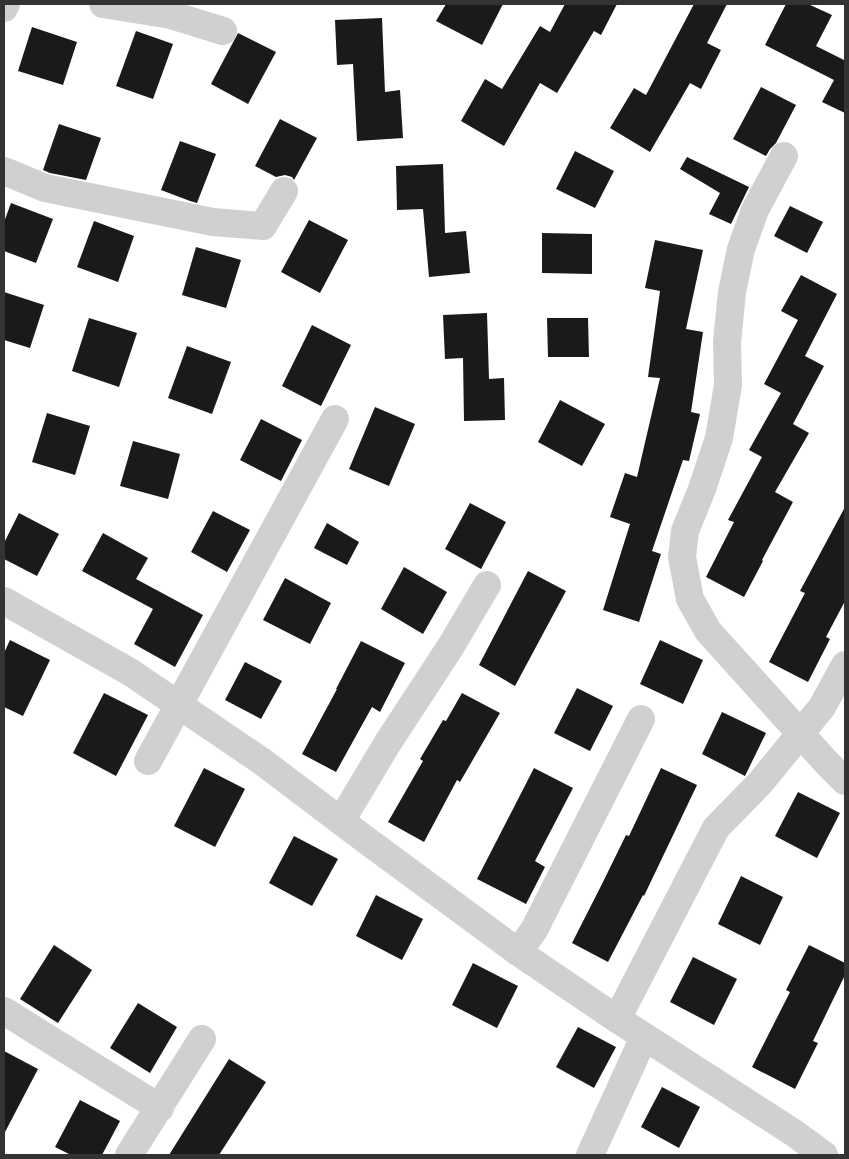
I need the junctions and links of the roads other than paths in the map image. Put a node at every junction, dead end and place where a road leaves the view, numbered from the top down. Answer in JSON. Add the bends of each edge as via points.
{"nodes":[{"id":1,"x":6,"y":4,"type":"edge"},
{"id":2,"x":103,"y":4,"type":"edge"},
{"id":3,"x":4,"y":8,"type":"edge"},
{"id":4,"x":223,"y":31,"type":"dead end"},
{"id":5,"x":784,"y":156,"type":"dead end"},
{"id":6,"x":4,"y":171,"type":"edge"},
{"id":7,"x":284,"y":191,"type":"dead end"},
{"id":8,"x":336,"y":419,"type":"dead end"},
{"id":9,"x":487,"y":585,"type":"dead end"},
{"id":10,"x":4,"y":601,"type":"edge"},
{"id":11,"x":845,"y":665,"type":"edge"},
{"id":12,"x":179,"y":705,"type":"junction"},
{"id":13,"x":641,"y":719,"type":"dead end"},
{"id":14,"x":800,"y":734,"type":"junction"},
{"id":15,"x":148,"y":761,"type":"dead end"},
{"id":16,"x":845,"y":781,"type":"edge"},
{"id":17,"x":340,"y":821,"type":"junction"},
{"id":18,"x":518,"y":952,"type":"junction"},
{"id":19,"x":4,"y":1011,"type":"edge"},
{"id":20,"x":617,"y":1020,"type":"junction"},
{"id":21,"x":644,"y":1036,"type":"junction"},
{"id":22,"x":202,"y":1039,"type":"dead end"},
{"id":23,"x":160,"y":1108,"type":"junction"},
{"id":24,"x":129,"y":1155,"type":"edge"},
{"id":25,"x":590,"y":1155,"type":"edge"},
{"id":26,"x":824,"y":1155,"type":"edge"}],
"edges":[{"from":1,"to":3,"type":"lane"},
{"from":2,"to":4,"type":"lane","via":[[171,15]]},
{"from":5,"to":14,"type":"lane","via":[[755,210],[741,249],[732,292],[727,342],[728,385],[719,438],[685,531],[682,557],[690,599],[708,631]]},
{"from":6,"to":7,"type":"lane","via":[[45,188],[213,222],[263,226]]},
{"from":8,"to":12,"type":"lane"},
{"from":9,"to":17,"type":"lane"},
{"from":10,"to":12,"type":"lane","via":[[130,672]]},
{"from":11,"to":14,"type":"lane","via":[[822,707]]},
{"from":12,"to":15,"type":"lane"},
{"from":12,"to":17,"type":"lane","via":[[260,760]]},
{"from":13,"to":18,"type":"lane","via":[[534,930]]},
{"from":14,"to":16,"type":"lane"},
{"from":14,"to":20,"type":"lane","via":[[760,783],[716,828]]},
{"from":17,"to":18,"type":"lane"},
{"from":18,"to":20,"type":"lane"},
{"from":19,"to":23,"type":"lane"},
{"from":20,"to":21,"type":"lane"},
{"from":21,"to":25,"type":"lane"},
{"from":21,"to":26,"type":"lane"},
{"from":22,"to":23,"type":"lane"},
{"from":23,"to":24,"type":"lane"}]}
